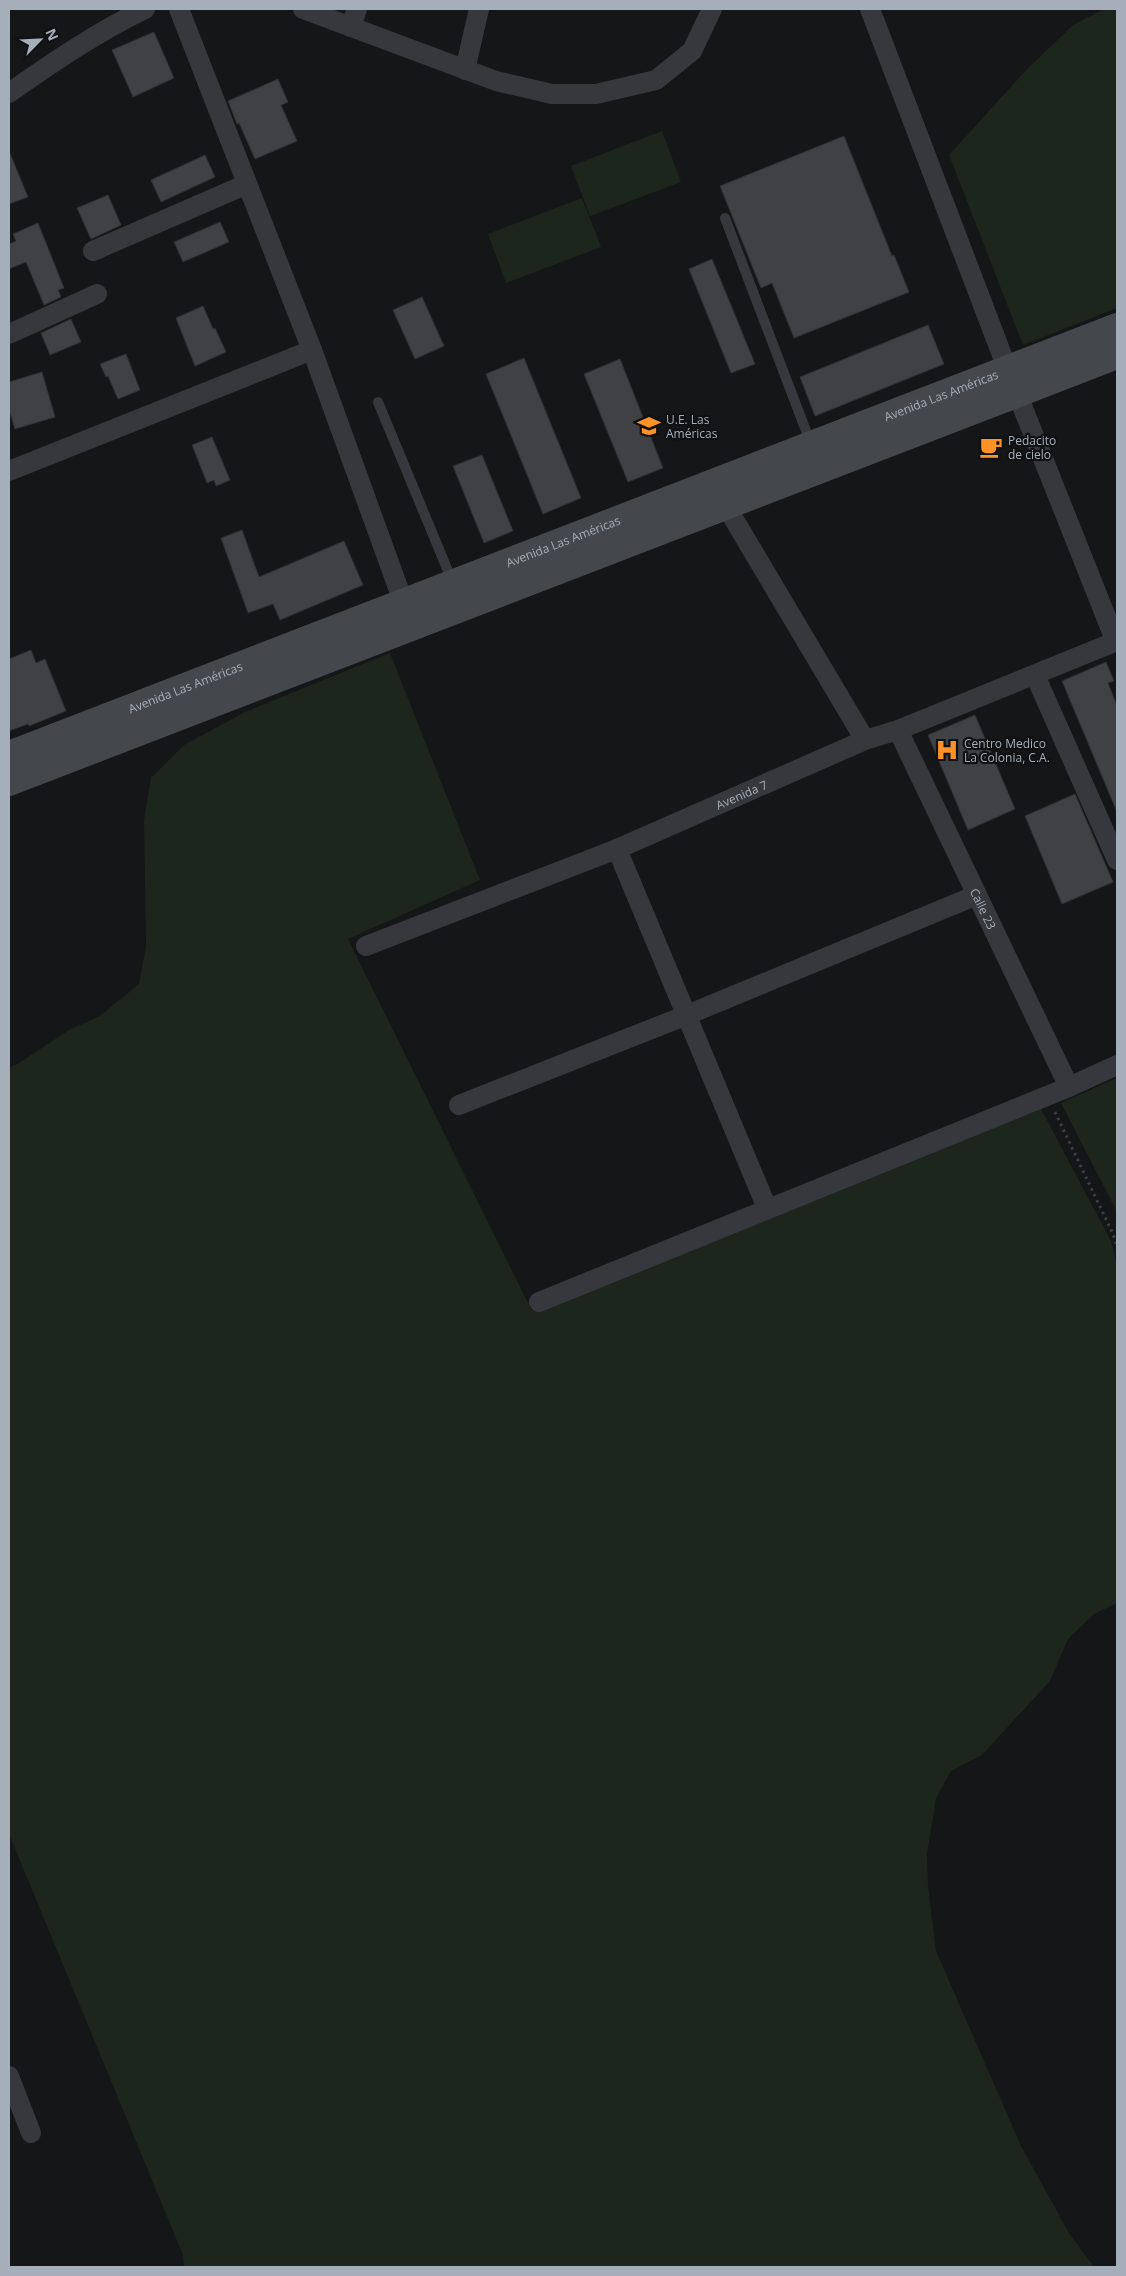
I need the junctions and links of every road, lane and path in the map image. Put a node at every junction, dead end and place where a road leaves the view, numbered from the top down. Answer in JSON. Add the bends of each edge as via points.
{"nodes":[{"id":1,"x":145,"y":9,"type":"edge"},
{"id":2,"x":179,"y":9,"type":"edge"},
{"id":3,"x":303,"y":9,"type":"edge"},
{"id":4,"x":479,"y":9,"type":"edge"},
{"id":5,"x":712,"y":9,"type":"edge"},
{"id":6,"x":870,"y":9,"type":"edge"},
{"id":7,"x":354,"y":18,"type":"edge"},
{"id":8,"x":465,"y":70,"type":"junction"},
{"id":9,"x":9,"y":94,"type":"edge"},
{"id":10,"x":247,"y":184,"type":"junction"},
{"id":11,"x":725,"y":218,"type":"dead end"},
{"id":12,"x":93,"y":251,"type":"dead end"},
{"id":13,"x":97,"y":294,"type":"dead end"},
{"id":14,"x":1117,"y":327,"type":"edge"},
{"id":15,"x":9,"y":334,"type":"edge"},
{"id":16,"x":312,"y":350,"type":"junction"},
{"id":17,"x":1117,"y":355,"type":"edge"},
{"id":18,"x":1007,"y":368,"type":"junction"},
{"id":19,"x":1017,"y":393,"type":"junction"},
{"id":20,"x":378,"y":402,"type":"dead end"},
{"id":21,"x":811,"y":444,"type":"junction"},
{"id":22,"x":9,"y":471,"type":"edge"},
{"id":23,"x":726,"y":506,"type":"junction"},
{"id":24,"x":453,"y":584,"type":"junction"},
{"id":25,"x":408,"y":615,"type":"junction"},
{"id":26,"x":1116,"y":642,"type":"edge"},
{"id":27,"x":1035,"y":675,"type":"junction"},
{"id":28,"x":898,"y":730,"type":"junction"},
{"id":29,"x":865,"y":740,"type":"junction"},
{"id":30,"x":9,"y":755,"type":"edge"},
{"id":31,"x":9,"y":782,"type":"edge"},
{"id":32,"x":617,"y":849,"type":"junction"},
{"id":33,"x":1117,"y":860,"type":"edge"},
{"id":34,"x":977,"y":895,"type":"junction"},
{"id":35,"x":366,"y":946,"type":"dead end"},
{"id":36,"x":687,"y":1015,"type":"junction"},
{"id":37,"x":1117,"y":1065,"type":"edge"},
{"id":38,"x":1069,"y":1087,"type":"junction"},
{"id":39,"x":1047,"y":1096,"type":"junction"},
{"id":40,"x":459,"y":1105,"type":"dead end"},
{"id":41,"x":768,"y":1208,"type":"junction"},
{"id":42,"x":1117,"y":1246,"type":"edge"},
{"id":43,"x":539,"y":1302,"type":"dead end"},
{"id":44,"x":9,"y":2076,"type":"edge"},
{"id":45,"x":31,"y":2133,"type":"dead end"}],
"edges":[{"from":1,"to":9,"type":"street","via":[[50,65]]},
{"from":2,"to":10,"type":"street"},
{"from":3,"to":7,"type":"street"},
{"from":4,"to":8,"type":"street"},
{"from":5,"to":8,"type":"street","via":[[692,51],[656,80],[596,94],[552,94]]},
{"from":6,"to":18,"type":"street"},
{"from":7,"to":8,"type":"street"},
{"from":10,"to":12,"type":"street"},
{"from":10,"to":16,"type":"street"},
{"from":11,"to":21,"type":"lane"},
{"from":13,"to":15,"type":"street"},
{"from":14,"to":18,"type":"main road","name":"Avenida Las Américas"},
{"from":16,"to":22,"type":"street"},
{"from":16,"to":25,"type":"street"},
{"from":17,"to":19,"type":"main road","name":"Avenida Las Américas"},
{"from":18,"to":19,"type":"street"},
{"from":18,"to":21,"type":"main road","name":"Avenida Las Américas"},
{"from":19,"to":23,"type":"main road","name":"Avenida Las Américas"},
{"from":19,"to":26,"type":"street"},
{"from":20,"to":24,"type":"lane"},
{"from":21,"to":24,"type":"main road","name":"Avenida Las Américas"},
{"from":23,"to":25,"type":"main road","name":"Avenida Las Américas"},
{"from":23,"to":29,"type":"street"},
{"from":24,"to":25,"type":"main road","name":"Avenida Las Américas"},
{"from":25,"to":30,"type":"main road","name":"Avenida Las Américas"},
{"from":25,"to":31,"type":"main road","name":"Avenida Las Américas"},
{"from":26,"to":27,"type":"street","name":"Avenida 7"},
{"from":27,"to":28,"type":"street","name":"Avenida 7"},
{"from":27,"to":33,"type":"street"},
{"from":28,"to":29,"type":"street","name":"Avenida 7"},
{"from":28,"to":34,"type":"street","name":"Calle 23"},
{"from":29,"to":32,"type":"street","name":"Avenida 7"},
{"from":32,"to":35,"type":"street","name":"Avenida 7"},
{"from":32,"to":36,"type":"street"},
{"from":34,"to":36,"type":"street"},
{"from":34,"to":38,"type":"street","name":"Calle 23"},
{"from":36,"to":40,"type":"street"},
{"from":36,"to":41,"type":"street"},
{"from":37,"to":38,"type":"street"},
{"from":38,"to":39,"type":"street"},
{"from":39,"to":41,"type":"street"},
{"from":39,"to":42,"type":"path"},
{"from":41,"to":43,"type":"street"},
{"from":44,"to":45,"type":"street"}]}
